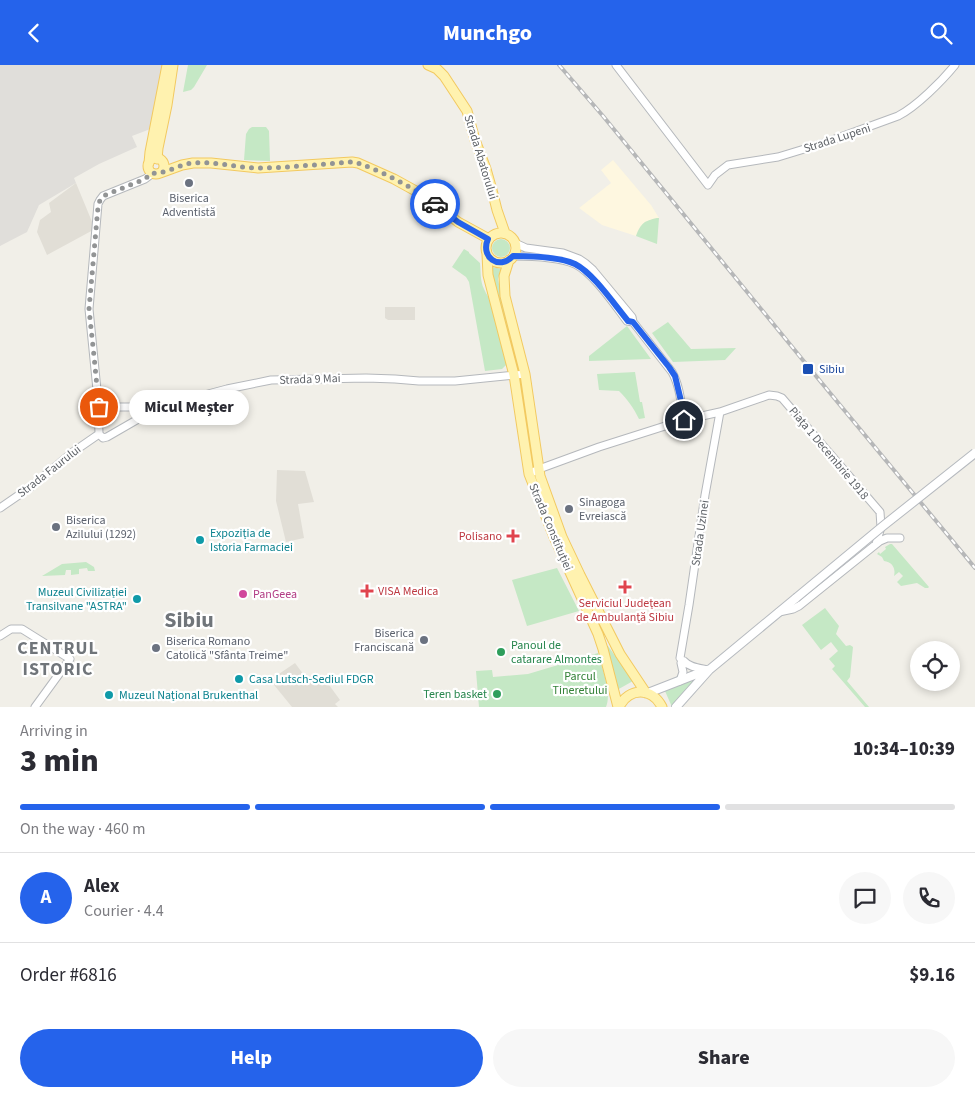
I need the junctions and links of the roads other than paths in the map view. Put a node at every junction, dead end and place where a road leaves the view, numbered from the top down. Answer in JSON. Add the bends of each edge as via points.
{"nodes":[{"id":1,"x":166,"y":65,"type":"edge"},
{"id":2,"x":173,"y":65,"type":"edge"},
{"id":3,"x":428,"y":65,"type":"edge"},
{"id":4,"x":616,"y":65,"type":"edge"},
{"id":5,"x":955,"y":65,"type":"edge"},
{"id":6,"x":153,"y":161,"type":"junction"},
{"id":7,"x":156,"y":173,"type":"junction"},
{"id":8,"x":505,"y":233,"type":"junction"},
{"id":9,"x":488,"y":239,"type":"junction"},
{"id":10,"x":515,"y":243,"type":"junction"},
{"id":11,"x":487,"y":254,"type":"junction"},
{"id":12,"x":511,"y":258,"type":"junction"},
{"id":13,"x":633,"y":322,"type":"junction"},
{"id":14,"x":525,"y":374,"type":"junction"},
{"id":15,"x":514,"y":375,"type":"junction"},
{"id":16,"x":99,"y":407,"type":"junction"},
{"id":17,"x":160,"y":407,"type":"junction"},
{"id":18,"x":720,"y":412,"type":"junction"},
{"id":19,"x":684,"y":420,"type":"junction"},
{"id":20,"x":99,"y":435,"type":"junction"},
{"id":21,"x":975,"y":453,"type":"edge"},
{"id":22,"x":539,"y":469,"type":"junction"},
{"id":23,"x":529,"y":475,"type":"junction"},
{"id":24,"x":0,"y":508,"type":"edge"},
{"id":25,"x":558,"y":537,"type":"junction"},
{"id":26,"x":900,"y":538,"type":"dead end"},
{"id":27,"x":876,"y":544,"type":"junction"},
{"id":28,"x":779,"y":612,"type":"junction"},
{"id":29,"x":0,"y":636,"type":"edge"},
{"id":30,"x":681,"y":658,"type":"junction"},
{"id":31,"x":709,"y":670,"type":"junction"},
{"id":32,"x":680,"y":681,"type":"junction"},
{"id":33,"x":647,"y":693,"type":"junction"},
{"id":34,"x":35,"y":707,"type":"edge"},
{"id":35,"x":618,"y":707,"type":"edge"},
{"id":36,"x":662,"y":707,"type":"edge"},
{"id":37,"x":676,"y":707,"type":"edge"}],
"edges":[{"from":1,"to":6,"type":"main road","via":[[150,152]]},
{"from":2,"to":6,"type":"main road"},
{"from":3,"to":8,"type":"main road","name":"Strada Abatorului","via":[[444,76],[467,111]]},
{"from":4,"to":5,"type":"street","name":"Strada Lupeni","via":[[708,185],[728,165],[778,157],[905,113]]},
{"from":6,"to":7,"type":"main road","via":[[148,168]]},
{"from":6,"to":7,"type":"main road","via":[[163,164]]},
{"from":7,"to":9,"type":"main road","via":[[193,163],[258,168],[355,162],[423,195],[458,222]]},
{"from":7,"to":16,"type":"street","via":[[101,198],[98,204],[89,309]]},
{"from":8,"to":9,"type":"main road"},
{"from":8,"to":10,"type":"main road"},
{"from":9,"to":11,"type":"main road"},
{"from":10,"to":12,"type":"main road"},
{"from":10,"to":13,"type":"street","via":[[526,248],[570,255],[585,263]]},
{"from":11,"to":12,"type":"main road","via":[[499,263]]},
{"from":11,"to":15,"type":"main road","name":"Strada Constituției","via":[[488,275]]},
{"from":12,"to":13,"type":"street","via":[[554,259],[578,266],[628,321]]},
{"from":12,"to":14,"type":"main road","name":"Strada Constituției","via":[[504,276],[505,296]]},
{"from":13,"to":19,"type":"street","via":[[675,376]]},
{"from":14,"to":15,"type":"street","name":"Strada 9 Mai"},
{"from":14,"to":22,"type":"main road","name":"Strada Constituției"},
{"from":15,"to":17,"type":"street","name":"Strada 9 Mai","via":[[455,381],[366,378],[271,380]]},
{"from":15,"to":23,"type":"main road","name":"Strada Constituției"},
{"from":16,"to":17,"type":"street","name":"Strada 9 Mai"},
{"from":16,"to":20,"type":"street"},
{"from":17,"to":20,"type":"street","name":"Strada Faurului","via":[[107,437]]},
{"from":18,"to":19,"type":"street","name":"Piața 1 Decembrie 1918"},
{"from":18,"to":27,"type":"street","name":"Piața 1 Decembrie 1918","via":[[769,395],[782,398],[880,512],[881,527]]},
{"from":18,"to":30,"type":"street","name":"Strada Uzinei"},
{"from":19,"to":22,"type":"street","name":"Piața 1 Decembrie 1918"},
{"from":20,"to":24,"type":"street","name":"Strada Faurului"},
{"from":21,"to":28,"type":"main road","bridge":true},
{"from":22,"to":23,"type":"street","name":"Piața 1 Decembrie 1918"},
{"from":22,"to":25,"type":"main road","name":"Strada Constituției"},
{"from":23,"to":25,"type":"main road","name":"Strada Constituției"},
{"from":25,"to":33,"type":"main road","name":"Strada Constituției","via":[[620,654]]},
{"from":25,"to":35,"type":"main road","name":"Strada Constituției","via":[[604,649]]},
{"from":26,"to":27,"type":"street","via":[[887,538]]},
{"from":27,"to":28,"type":"street","via":[[799,606]]},
{"from":28,"to":31,"type":"main road"},
{"from":29,"to":34,"type":"street","via":[[11,629],[22,629],[70,659]]},
{"from":30,"to":31,"type":"street","via":[[691,667]]},
{"from":30,"to":32,"type":"street","name":"Strada Uzinei","via":[[683,672]]},
{"from":31,"to":32,"type":"main road"},
{"from":31,"to":37,"type":"main road"},
{"from":32,"to":33,"type":"main road"},
{"from":33,"to":35,"type":"main road","via":[[629,695]]},
{"from":33,"to":36,"type":"main road","name":"Strada Constituției"}]}
